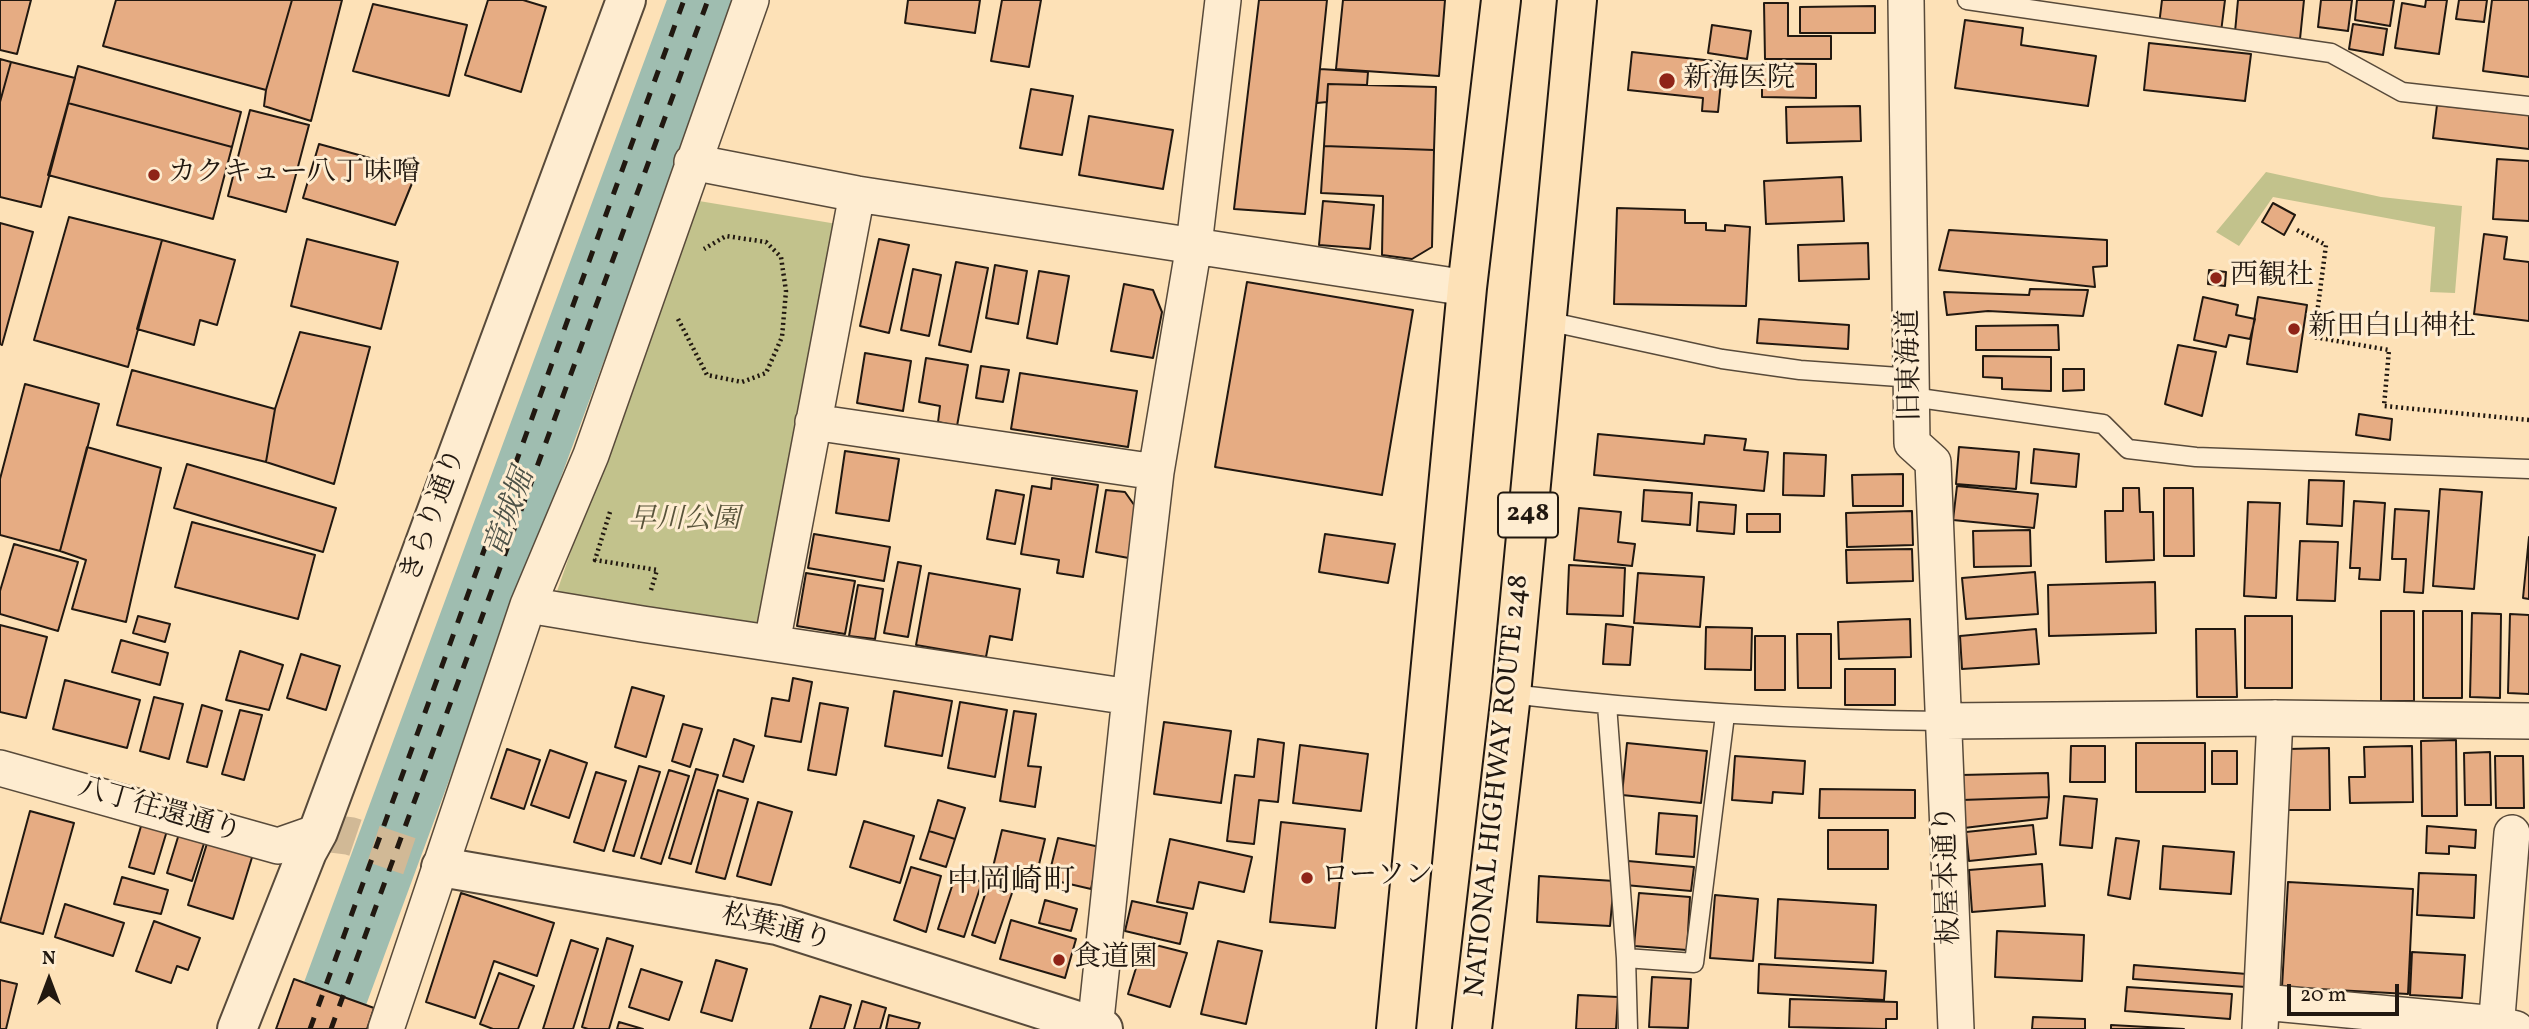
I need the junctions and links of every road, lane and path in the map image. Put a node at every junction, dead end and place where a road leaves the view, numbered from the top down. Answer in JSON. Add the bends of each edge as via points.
{"nodes":[{"id":1,"x":626,"y":0,"type":"edge"},
{"id":2,"x":751,"y":0,"type":"edge"},
{"id":3,"x":1223,"y":0,"type":"edge"},
{"id":4,"x":1501,"y":0,"type":"edge"},
{"id":5,"x":1577,"y":0,"type":"edge"},
{"id":6,"x":1906,"y":0,"type":"edge"},
{"id":7,"x":1967,"y":0,"type":"edge"},
{"id":8,"x":2529,"y":106,"type":"edge"},
{"id":9,"x":692,"y":162,"type":"junction"},
{"id":10,"x":857,"y":194,"type":"junction"},
{"id":11,"x":2297,"y":230,"type":"dead end"},
{"id":12,"x":1194,"y":245,"type":"junction"},
{"id":13,"x":698,"y":251,"type":"dead end"},
{"id":14,"x":1467,"y":288,"type":"junction"},
{"id":15,"x":673,"y":310,"type":"dead end"},
{"id":16,"x":1547,"y":321,"type":"junction"},
{"id":17,"x":1912,"y":387,"type":"junction"},
{"id":18,"x":2529,"y":420,"type":"edge"},
{"id":19,"x":813,"y":422,"type":"junction"},
{"id":20,"x":2529,"y":470,"type":"edge"},
{"id":21,"x":1156,"y":471,"type":"junction"},
{"id":22,"x":614,"y":499,"type":"dead end"},
{"id":23,"x":528,"y":604,"type":"junction"},
{"id":24,"x":642,"y":624,"type":"junction"},
{"id":25,"x":772,"y":643,"type":"junction"},
{"id":26,"x":1511,"y":694,"type":"junction"},
{"id":27,"x":1130,"y":696,"type":"junction"},
{"id":28,"x":1607,"y":705,"type":"junction"},
{"id":29,"x":1724,"y":715,"type":"junction"},
{"id":30,"x":2275,"y":718,"type":"junction"},
{"id":31,"x":1945,"y":721,"type":"junction"},
{"id":32,"x":2529,"y":721,"type":"edge"},
{"id":33,"x":0,"y":768,"type":"edge"},
{"id":34,"x":318,"y":832,"type":"junction"},
{"id":35,"x":2512,"y":833,"type":"dead end"},
{"id":36,"x":441,"y":867,"type":"junction"},
{"id":37,"x":1626,"y":958,"type":"junction"},
{"id":38,"x":2261,"y":1016,"type":"edge"},
{"id":39,"x":2503,"y":1027,"type":"edge"},
{"id":40,"x":1098,"y":1028,"type":"edge"},
{"id":41,"x":237,"y":1029,"type":"edge"},
{"id":42,"x":386,"y":1029,"type":"edge"},
{"id":43,"x":1396,"y":1029,"type":"edge"},
{"id":44,"x":1472,"y":1029,"type":"edge"},
{"id":45,"x":1628,"y":1029,"type":"edge"},
{"id":46,"x":1956,"y":1029,"type":"edge"}],
"edges":[{"from":1,"to":34,"type":"street","name":"きらり通り"},
{"from":2,"to":9,"type":"street"},
{"from":3,"to":12,"type":"street"},
{"from":4,"to":14,"type":"highway"},
{"from":5,"to":16,"type":"highway","name":"NATIONAL HIGHWAY ROUTE 248","number":"248"},
{"from":6,"to":17,"type":"street","name":"旧東海道"},
{"from":7,"to":8,"type":"lane","via":[[2331,53],[2402,92]]},
{"from":9,"to":10,"type":"street"},
{"from":9,"to":23,"type":"street","via":[[591,455]]},
{"from":10,"to":12,"type":"street"},
{"from":10,"to":19,"type":"street"},
{"from":11,"to":18,"type":"path","via":[[2326,245],[2314,337],[2389,350],[2384,406]]},
{"from":12,"to":14,"type":"street"},
{"from":12,"to":21,"type":"street"},
{"from":13,"to":15,"type":"path","via":[[726,236],[766,242],[781,257],[786,291],[782,337],[766,373],[742,382],[707,374]]},
{"from":14,"to":43,"type":"highway"},
{"from":16,"to":17,"type":"lane","via":[[1722,359]]},
{"from":16,"to":26,"type":"highway","name":"NATIONAL HIGHWAY ROUTE 248","number":"248"},
{"from":17,"to":20,"type":"lane","via":[[2103,424],[2128,449],[2196,457]]},
{"from":17,"to":31,"type":"street","name":"旧東海道","via":[[1912,443],[1933,461]]},
{"from":19,"to":21,"type":"street"},
{"from":19,"to":25,"type":"street"},
{"from":21,"to":27,"type":"street"},
{"from":22,"to":24,"type":"path","via":[[594,560],[657,570]]},
{"from":23,"to":24,"type":"street"},
{"from":23,"to":36,"type":"street"},
{"from":24,"to":25,"type":"street"},
{"from":25,"to":27,"type":"street"},
{"from":26,"to":28,"type":"lane"},
{"from":26,"to":44,"type":"highway","name":"NATIONAL HIGHWAY ROUTE 248","number":"248"},
{"from":27,"to":40,"type":"street"},
{"from":28,"to":29,"type":"lane"},
{"from":28,"to":37,"type":"lane"},
{"from":29,"to":31,"type":"lane"},
{"from":29,"to":37,"type":"lane","via":[[1694,963]]},
{"from":30,"to":31,"type":"street"},
{"from":30,"to":32,"type":"street"},
{"from":30,"to":38,"type":"street"},
{"from":31,"to":46,"type":"street","name":"板屋本通り"},
{"from":33,"to":34,"type":"street","name":"八丁往還通り","via":[[278,846]]},
{"from":34,"to":41,"type":"street","name":"きらり通り"},
{"from":35,"to":39,"type":"street"},
{"from":36,"to":40,"type":"street","name":"松葉通り","via":[[777,925]]},
{"from":36,"to":42,"type":"street"},
{"from":37,"to":45,"type":"lane"},
{"from":38,"to":39,"type":"street"}]}
